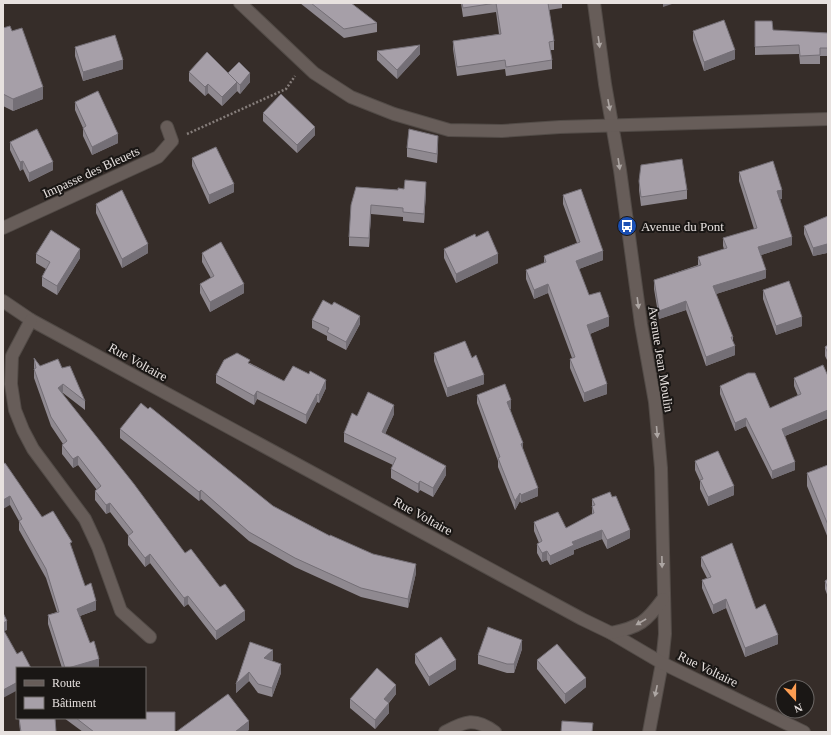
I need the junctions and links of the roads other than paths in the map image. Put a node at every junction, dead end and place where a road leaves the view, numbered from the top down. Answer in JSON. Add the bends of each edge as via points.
{"nodes":[{"id":1,"x":240,"y":3,"type":"edge"},
{"id":2,"x":594,"y":3,"type":"edge"},
{"id":3,"x":828,"y":119,"type":"edge"},
{"id":4,"x":613,"y":126,"type":"junction"},
{"id":5,"x":167,"y":127,"type":"dead end"},
{"id":6,"x":3,"y":228,"type":"edge"},
{"id":7,"x":3,"y":301,"type":"edge"},
{"id":8,"x":31,"y":320,"type":"junction"},
{"id":9,"x":663,"y":598,"type":"junction"},
{"id":10,"x":611,"y":633,"type":"junction"},
{"id":11,"x":150,"y":637,"type":"dead end"},
{"id":12,"x":662,"y":662,"type":"junction"},
{"id":13,"x":445,"y":732,"type":"edge"},
{"id":14,"x":494,"y":732,"type":"edge"},
{"id":15,"x":649,"y":732,"type":"edge"},
{"id":16,"x":804,"y":732,"type":"edge"}],
"edges":[{"from":1,"to":4,"type":"street","via":[[314,73],[351,97],[394,114],[449,130],[502,131]]},
{"from":2,"to":4,"type":"street","name":"Avenue Jean Moulin","one_way":true},
{"from":3,"to":4,"type":"street"},
{"from":4,"to":9,"type":"street","name":"Avenue Jean Moulin","one_way":true,"via":[[641,324],[655,402],[660,468]]},
{"from":5,"to":6,"type":"street","name":"Impasse des Bleuets","via":[[172,141],[158,157]]},
{"from":7,"to":8,"type":"street","name":"Rue Voltaire"},
{"from":8,"to":10,"type":"street","name":"Rue Voltaire"},
{"from":8,"to":11,"type":"street","via":[[12,356],[11,384],[15,410],[22,430],[85,519],[121,611]]},
{"from":9,"to":10,"type":"street","one_way":true,"via":[[649,618],[642,623]]},
{"from":9,"to":12,"type":"street","name":"Avenue Jean Moulin"},
{"from":10,"to":12,"type":"street","name":"Rue Voltaire"},
{"from":12,"to":15,"type":"street","name":"Avenue Jean Moulin","one_way":true},
{"from":12,"to":16,"type":"street","name":"Rue Voltaire"},
{"from":13,"to":14,"type":"street","via":[[463,722],[484,724]]}]}
